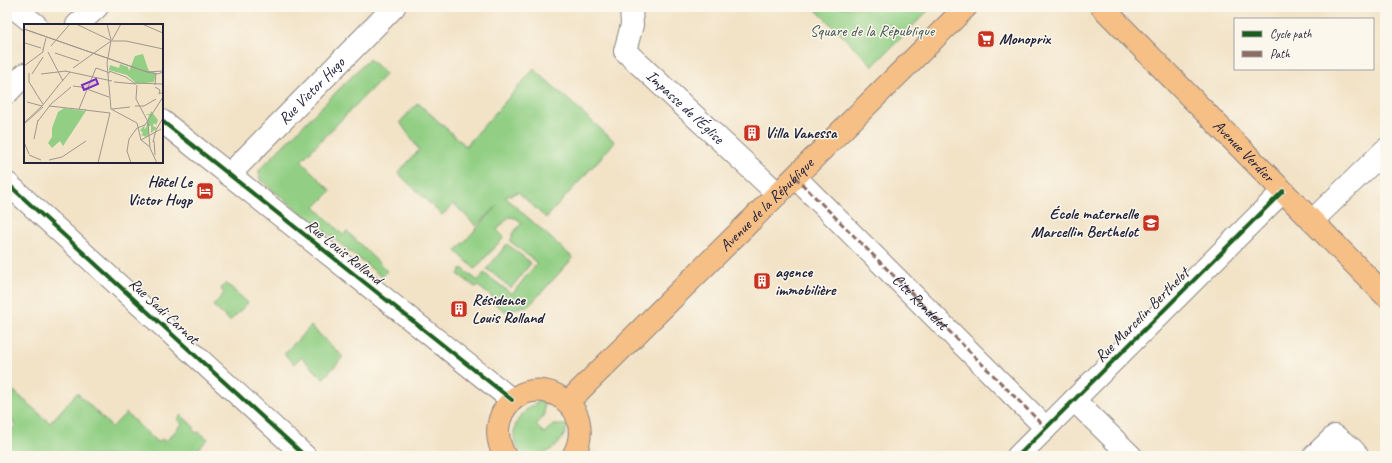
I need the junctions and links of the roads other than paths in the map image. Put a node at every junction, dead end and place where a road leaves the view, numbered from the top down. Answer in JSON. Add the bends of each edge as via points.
{"nodes":[{"id":1,"x":13,"y":7,"type":"edge"},
{"id":2,"x":97,"y":7,"type":"edge"},
{"id":3,"x":394,"y":7,"type":"edge"},
{"id":4,"x":631,"y":7,"type":"edge"},
{"id":5,"x":966,"y":7,"type":"edge"},
{"id":6,"x":1102,"y":7,"type":"edge"},
{"id":7,"x":35,"y":24,"type":"edge"},
{"id":8,"x":78,"y":24,"type":"edge"},
{"id":9,"x":24,"y":75,"type":"edge"},
{"id":10,"x":7,"y":93,"type":"edge"},
{"id":11,"x":163,"y":122,"type":"edge"},
{"id":12,"x":1385,"y":150,"type":"edge"},
{"id":13,"x":229,"y":175,"type":"junction"},
{"id":14,"x":795,"y":177,"type":"junction"},
{"id":15,"x":7,"y":183,"type":"edge"},
{"id":16,"x":1283,"y":192,"type":"junction"},
{"id":17,"x":778,"y":194,"type":"junction"},
{"id":18,"x":1312,"y":221,"type":"junction"},
{"id":19,"x":1385,"y":295,"type":"edge"},
{"id":20,"x":512,"y":400,"type":"junction"},
{"id":21,"x":1074,"y":400,"type":"junction"},
{"id":22,"x":568,"y":402,"type":"junction"},
{"id":23,"x":1046,"y":428,"type":"junction"},
{"id":24,"x":576,"y":455,"type":"edge"},
{"id":25,"x":305,"y":456,"type":"edge"},
{"id":26,"x":505,"y":456,"type":"edge"},
{"id":27,"x":1018,"y":456,"type":"edge"},
{"id":28,"x":1131,"y":456,"type":"edge"},
{"id":29,"x":1314,"y":456,"type":"edge"},
{"id":30,"x":1358,"y":456,"type":"edge"}],
"edges":[{"from":1,"to":7,"type":"street"},
{"from":2,"to":8,"type":"street"},
{"from":3,"to":13,"type":"street","name":"Rue Victor Hugo"},
{"from":4,"to":17,"type":"street","name":"Impasse de l'Église","via":[[632,25],[625,51]]},
{"from":5,"to":14,"type":"main road","name":"Avenue de la République"},
{"from":6,"to":16,"type":"main road","name":"Avenue Verdier"},
{"from":9,"to":10,"type":"street"},
{"from":11,"to":13,"type":"street","name":"Rue Louis Rolland"},
{"from":12,"to":18,"type":"street"},
{"from":13,"to":20,"type":"street","name":"Rue Louis Rolland"},
{"from":14,"to":17,"type":"main road","name":"Avenue de la République"},
{"from":14,"to":23,"type":"street","name":"Cité Rondelet"},
{"from":15,"to":25,"type":"street","name":"Rue Sadi Carnot"},
{"from":16,"to":18,"type":"main road","name":"Avenue Verdier"},
{"from":16,"to":21,"type":"street","name":"Rue Marcelin Berthelot"},
{"from":17,"to":22,"type":"main road","name":"Avenue de la République"},
{"from":18,"to":19,"type":"main road","name":"Avenue Verdier"},
{"from":20,"to":22,"type":"main road","via":[[522,394],[546,391]]},
{"from":20,"to":26,"type":"main road","via":[[498,422],[497,435]]},
{"from":21,"to":23,"type":"street","name":"Rue Marcelin Berthelot"},
{"from":21,"to":28,"type":"street"},
{"from":22,"to":24,"type":"main road","via":[[579,420],[581,431]]},
{"from":23,"to":27,"type":"street","name":"Rue Marcelin Berthelot"},
{"from":29,"to":30,"type":"street","via":[[1335,436],[1352,448]]}]}
